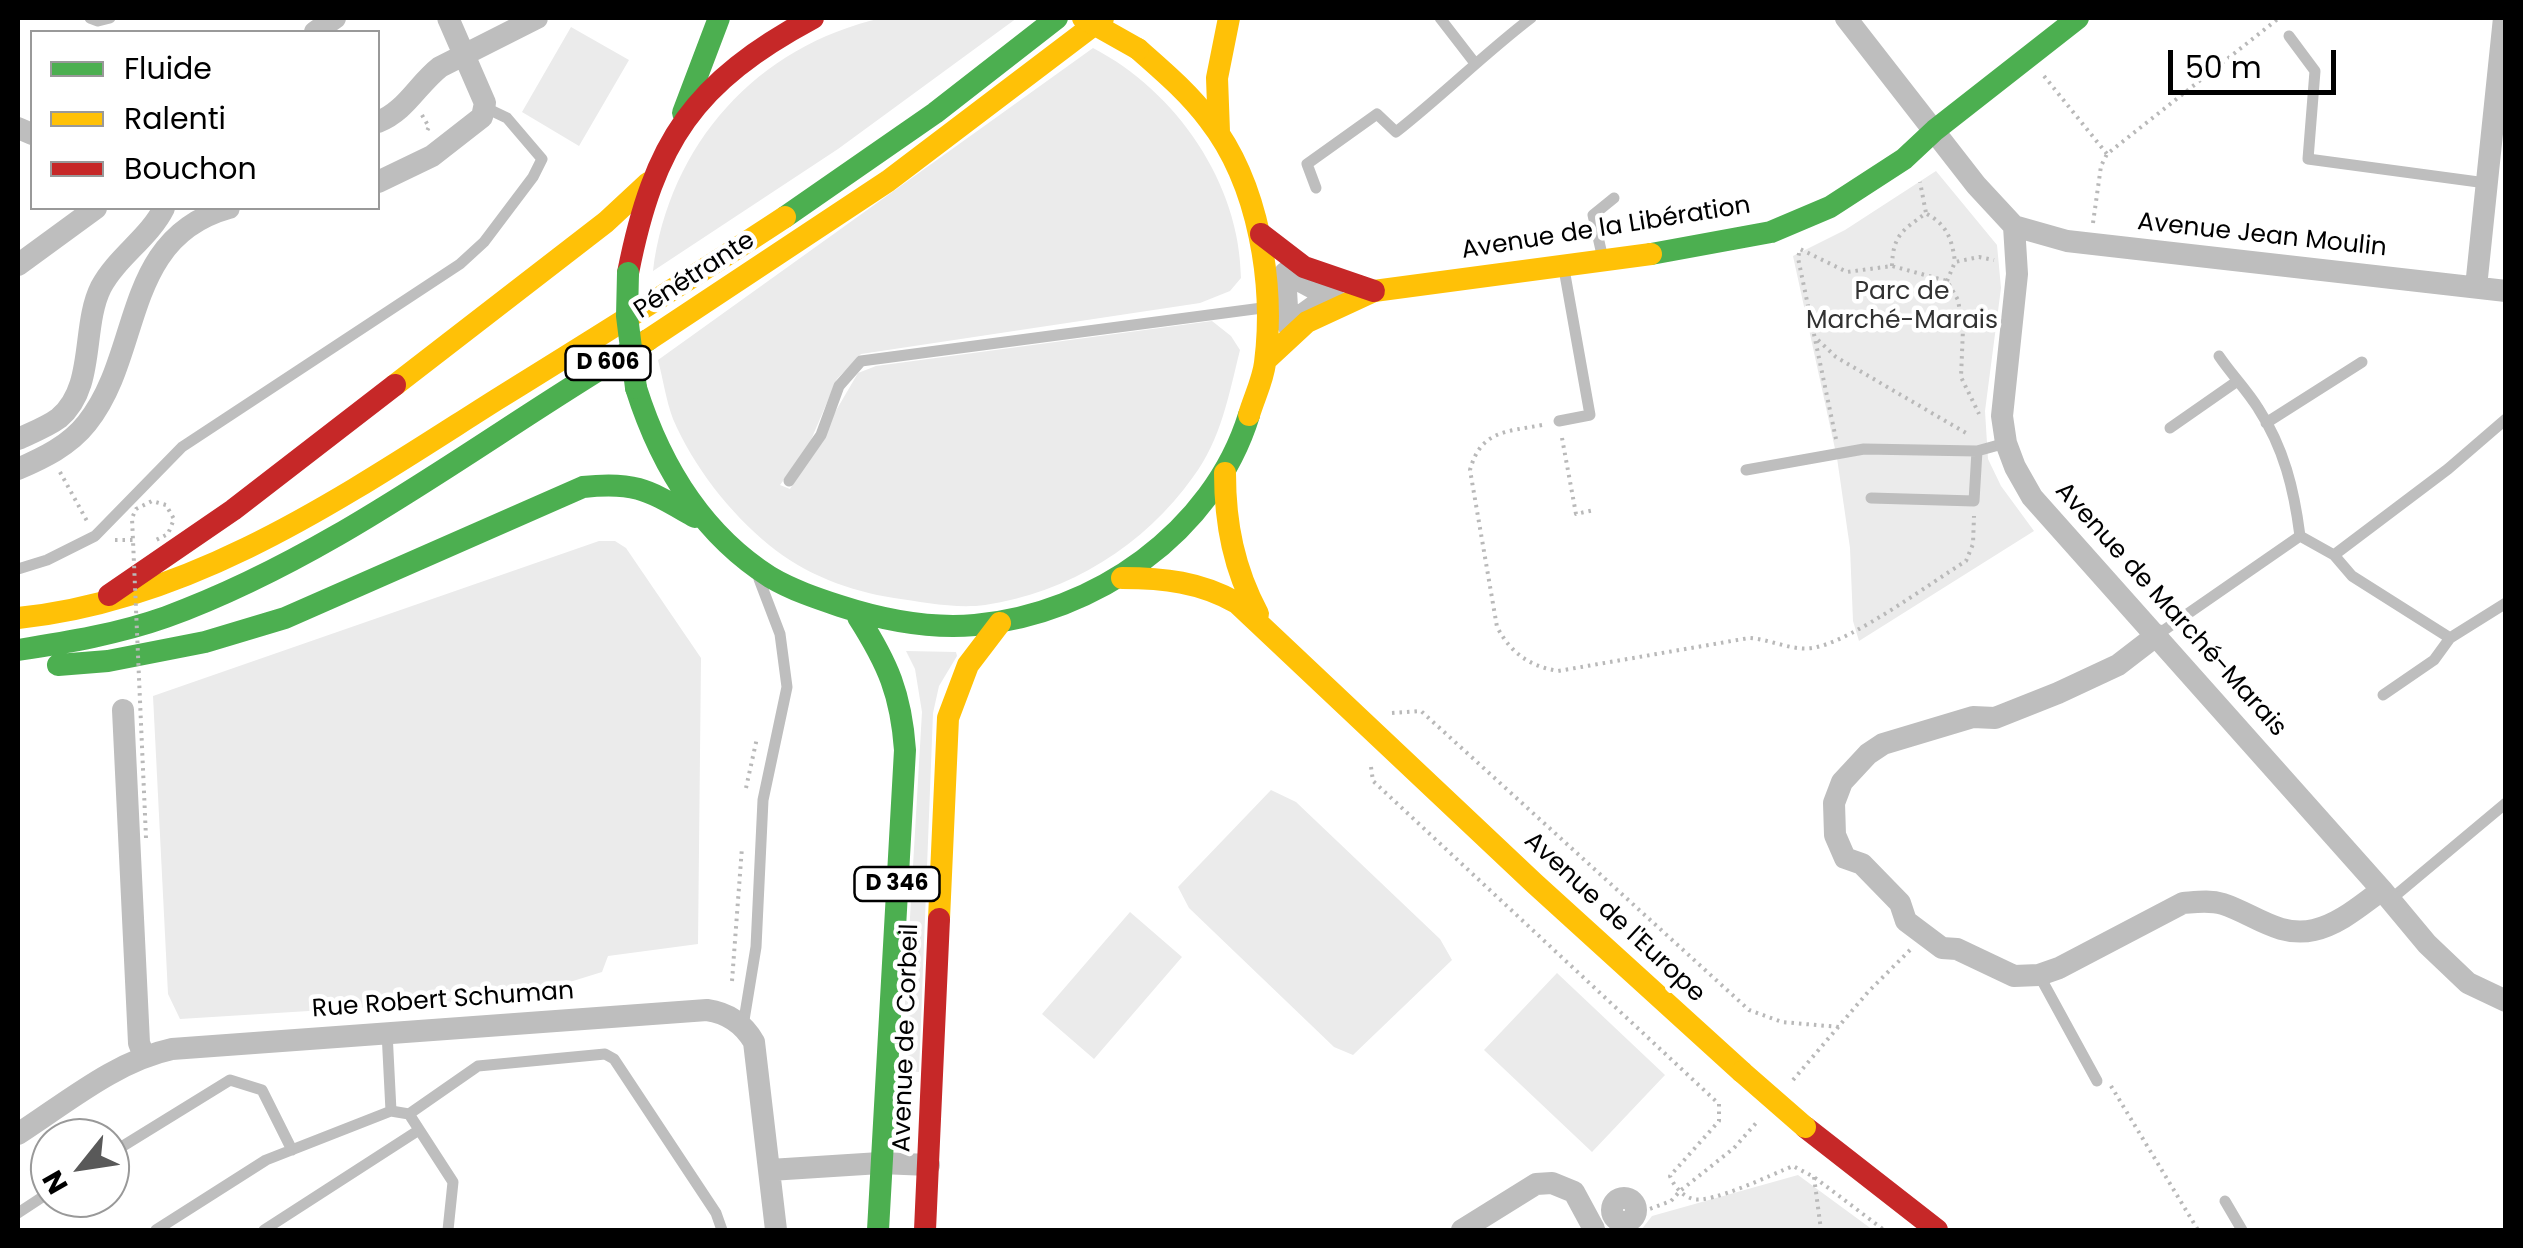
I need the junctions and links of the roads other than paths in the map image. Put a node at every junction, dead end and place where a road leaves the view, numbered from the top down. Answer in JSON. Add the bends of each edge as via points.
{"nodes":[{"id":1,"x":90,"y":18,"type":"edge"},
{"id":2,"x":110,"y":18,"type":"edge"},
{"id":3,"x":448,"y":18,"type":"edge"},
{"id":4,"x":537,"y":18,"type":"edge"},
{"id":5,"x":719,"y":18,"type":"edge"},
{"id":6,"x":813,"y":18,"type":"edge"},
{"id":7,"x":1057,"y":18,"type":"edge"},
{"id":8,"x":1083,"y":18,"type":"edge"},
{"id":9,"x":1102,"y":18,"type":"edge"},
{"id":10,"x":1229,"y":18,"type":"edge"},
{"id":11,"x":1440,"y":18,"type":"edge"},
{"id":12,"x":1531,"y":18,"type":"edge"},
{"id":13,"x":1846,"y":18,"type":"edge"},
{"id":14,"x":2078,"y":18,"type":"edge"},
{"id":15,"x":2504,"y":18,"type":"edge"},
{"id":16,"x":2289,"y":36,"type":"dead end"},
{"id":17,"x":463,"y":56,"type":"junction"},
{"id":18,"x":1474,"y":62,"type":"junction"},
{"id":19,"x":484,"y":105,"type":"junction"},
{"id":20,"x":380,"y":121,"type":"edge"},
{"id":21,"x":679,"y":123,"type":"junction"},
{"id":22,"x":1936,"y":130,"type":"junction"},
{"id":23,"x":1219,"y":132,"type":"junction"},
{"id":24,"x":380,"y":179,"type":"edge"},
{"id":25,"x":648,"y":183,"type":"junction"},
{"id":26,"x":2486,"y":183,"type":"junction"},
{"id":27,"x":1316,"y":188,"type":"dead end"},
{"id":28,"x":1614,"y":198,"type":"dead end"},
{"id":29,"x":93,"y":210,"type":"edge"},
{"id":30,"x":160,"y":210,"type":"edge"},
{"id":31,"x":220,"y":210,"type":"edge"},
{"id":32,"x":192,"y":226,"type":"junction"},
{"id":33,"x":2014,"y":226,"type":"junction"},
{"id":34,"x":1261,"y":234,"type":"junction"},
{"id":35,"x":1603,"y":259,"type":"junction"},
{"id":36,"x":18,"y":265,"type":"edge"},
{"id":37,"x":1563,"y":265,"type":"junction"},
{"id":38,"x":2476,"y":287,"type":"junction"},
{"id":39,"x":1374,"y":291,"type":"junction"},
{"id":40,"x":2506,"y":291,"type":"edge"},
{"id":41,"x":1269,"y":306,"type":"junction"},
{"id":42,"x":2218,"y":356,"type":"dead end"},
{"id":43,"x":1266,"y":360,"type":"junction"},
{"id":44,"x":2362,"y":362,"type":"dead end"},
{"id":45,"x":2236,"y":382,"type":"junction"},
{"id":46,"x":2506,"y":419,"type":"edge"},
{"id":47,"x":1559,"y":422,"type":"road end"},
{"id":48,"x":2266,"y":423,"type":"junction"},
{"id":49,"x":2170,"y":428,"type":"dead end"},
{"id":50,"x":21,"y":430,"type":"edge"},
{"id":51,"x":2006,"y":443,"type":"junction"},
{"id":52,"x":1977,"y":445,"type":"junction"},
{"id":53,"x":50,"y":455,"type":"junction"},
{"id":54,"x":18,"y":470,"type":"edge"},
{"id":55,"x":1746,"y":470,"type":"dead end"},
{"id":56,"x":1226,"y":473,"type":"junction"},
{"id":57,"x":788,"y":481,"type":"dead end"},
{"id":58,"x":1870,"y":498,"type":"dead end"},
{"id":59,"x":705,"y":522,"type":"junction"},
{"id":60,"x":2300,"y":536,"type":"junction"},
{"id":61,"x":2334,"y":555,"type":"junction"},
{"id":62,"x":18,"y":569,"type":"edge"},
{"id":63,"x":759,"y":570,"type":"junction"},
{"id":64,"x":1122,"y":578,"type":"junction"},
{"id":65,"x":2506,"y":602,"type":"edge"},
{"id":66,"x":92,"y":608,"type":"junction"},
{"id":67,"x":18,"y":618,"type":"edge"},
{"id":68,"x":858,"y":618,"type":"junction"},
{"id":69,"x":1000,"y":623,"type":"junction"},
{"id":70,"x":1268,"y":629,"type":"junction"},
{"id":71,"x":2157,"y":636,"type":"junction"},
{"id":72,"x":2450,"y":638,"type":"junction"},
{"id":73,"x":18,"y":650,"type":"edge"},
{"id":74,"x":18,"y":660,"type":"edge"},
{"id":75,"x":2383,"y":695,"type":"dead end"},
{"id":76,"x":123,"y":710,"type":"dead end"},
{"id":77,"x":2506,"y":803,"type":"edge"},
{"id":78,"x":2386,"y":895,"type":"junction"},
{"id":79,"x":2039,"y":975,"type":"junction"},
{"id":80,"x":2506,"y":1000,"type":"edge"},
{"id":81,"x":743,"y":1026,"type":"junction"},
{"id":82,"x":387,"y":1032,"type":"junction"},
{"id":83,"x":144,"y":1056,"type":"junction"},
{"id":84,"x":2097,"y":1080,"type":"road end"},
{"id":85,"x":391,"y":1111,"type":"junction"},
{"id":86,"x":408,"y":1114,"type":"junction"},
{"id":87,"x":419,"y":1130,"type":"junction"},
{"id":88,"x":18,"y":1134,"type":"edge"},
{"id":89,"x":130,"y":1142,"type":"edge"},
{"id":90,"x":292,"y":1150,"type":"junction"},
{"id":91,"x":880,"y":1163,"type":"junction"},
{"id":92,"x":928,"y":1165,"type":"junction"},
{"id":93,"x":770,"y":1170,"type":"junction"},
{"id":94,"x":2225,"y":1201,"type":"dead end"},
{"id":95,"x":1600,"y":1226,"type":"edge"},
{"id":96,"x":156,"y":1230,"type":"edge"},
{"id":97,"x":264,"y":1230,"type":"edge"},
{"id":98,"x":448,"y":1230,"type":"edge"},
{"id":99,"x":722,"y":1230,"type":"edge"},
{"id":100,"x":776,"y":1230,"type":"edge"},
{"id":101,"x":878,"y":1230,"type":"edge"},
{"id":102,"x":925,"y":1230,"type":"edge"},
{"id":103,"x":1462,"y":1230,"type":"edge"},
{"id":104,"x":1937,"y":1230,"type":"edge"},
{"id":105,"x":2242,"y":1230,"type":"edge"}],
"edges":[{"from":1,"to":2,"type":"lane"},
{"from":3,"to":17,"type":"street"},
{"from":4,"to":17,"type":"street"},
{"from":5,"to":21,"type":"main road"},
{"from":6,"to":21,"type":"main road","via":[[747,55]]},
{"from":7,"to":66,"type":"main road","name":"Pénétrante","number":"D 606","via":[[714,263],[372,478],[216,565]]},
{"from":8,"to":23,"type":"main road","bridge":true,"via":[[1138,49]]},
{"from":9,"to":73,"type":"main road","name":"Pénétrante","number":"D 606","via":[[824,224],[424,482],[196,606],[76,643]]},
{"from":10,"to":23,"type":"main road","via":[[1217,78]]},
{"from":11,"to":18,"type":"lane"},
{"from":12,"to":18,"type":"lane"},
{"from":13,"to":22,"type":"street"},
{"from":14,"to":22,"type":"main road","name":"Avenue de la Libération"},
{"from":15,"to":26,"type":"street"},
{"from":16,"to":26,"type":"lane","via":[[2315,71],[2308,159]]},
{"from":17,"to":19,"type":"street"},
{"from":17,"to":20,"type":"street","via":[[428,76],[412,98]]},
{"from":18,"to":27,"type":"lane","via":[[1396,132],[1377,114],[1307,164]]},
{"from":19,"to":24,"type":"street","via":[[482,117],[440,150]]},
{"from":19,"to":62,"type":"lane","via":[[508,118],[542,159],[484,242],[182,446],[96,536]]},
{"from":21,"to":25,"type":"main road"},
{"from":22,"to":33,"type":"street"},
{"from":22,"to":35,"type":"main road","name":"Avenue de la Libération","via":[[1904,160],[1830,207],[1772,232]]},
{"from":23,"to":34,"type":"main road"},
{"from":25,"to":59,"type":"main road","bridge":true,"via":[[628,273],[636,388],[658,449]]},
{"from":25,"to":66,"type":"main road","via":[[233,510]]},
{"from":26,"to":38,"type":"street"},
{"from":28,"to":35,"type":"lane","via":[[1592,215]]},
{"from":29,"to":36,"type":"street"},
{"from":30,"to":32,"type":"street"},
{"from":30,"to":50,"type":"street","via":[[102,286],[70,405],[57,419]]},
{"from":31,"to":32,"type":"street"},
{"from":32,"to":53,"type":"street","via":[[147,278],[98,407]]},
{"from":33,"to":38,"type":"street","name":"Avenue Jean Moulin","via":[[2066,242]]},
{"from":33,"to":51,"type":"street","name":"Avenue de Marché-Marais"},
{"from":34,"to":39,"type":"main road","name":"Avenue de la Libération","via":[[1304,267]]},
{"from":34,"to":41,"type":"main road"},
{"from":35,"to":37,"type":"main road","name":"Avenue de la Libération"},
{"from":37,"to":39,"type":"main road","name":"Avenue de la Libération"},
{"from":37,"to":47,"type":"lane","via":[[1590,416]]},
{"from":38,"to":40,"type":"street","name":"Avenue Jean Moulin"},
{"from":39,"to":43,"type":"main road","name":"Avenue de la Libération","via":[[1307,322]]},
{"from":41,"to":43,"type":"main road"},
{"from":41,"to":57,"type":"lane","via":[[861,361],[839,386],[820,435]]},
{"from":42,"to":45,"type":"lane"},
{"from":43,"to":56,"type":"main road","via":[[1254,409]]},
{"from":44,"to":48,"type":"lane"},
{"from":45,"to":48,"type":"lane"},
{"from":45,"to":49,"type":"lane"},
{"from":46,"to":61,"type":"lane"},
{"from":48,"to":60,"type":"lane","via":[[2294,484]]},
{"from":50,"to":53,"type":"street"},
{"from":51,"to":52,"type":"lane"},
{"from":51,"to":71,"type":"street","name":"Avenue de Marché-Marais","via":[[2032,496]]},
{"from":52,"to":55,"type":"lane","via":[[1864,449]]},
{"from":52,"to":58,"type":"lane","via":[[1974,501]]},
{"from":53,"to":54,"type":"street"},
{"from":56,"to":64,"type":"main road","via":[[1172,538]]},
{"from":56,"to":70,"type":"main road","name":"Avenue de l'Europe","via":[[1231,555]]},
{"from":59,"to":63,"type":"main road"},
{"from":59,"to":74,"type":"main road","via":[[618,482],[584,487],[285,618],[108,661],[50,666]]},
{"from":60,"to":61,"type":"lane"},
{"from":60,"to":71,"type":"lane"},
{"from":61,"to":72,"type":"lane","via":[[2352,576]]},
{"from":63,"to":68,"type":"main road"},
{"from":63,"to":81,"type":"lane","via":[[780,634],[787,687],[763,800],[756,948]]},
{"from":64,"to":69,"type":"main road","via":[[1076,603]]},
{"from":64,"to":70,"type":"main road","name":"Avenue de l'Europe","via":[[1206,586]]},
{"from":65,"to":72,"type":"lane"},
{"from":66,"to":67,"type":"main road","number":"D 606"},
{"from":68,"to":69,"type":"main road","via":[[940,628]]},
{"from":68,"to":91,"type":"main road","number":"D 346","via":[[892,671],[903,704]]},
{"from":69,"to":92,"type":"main road","name":"Avenue de Corbeil","number":"D 346","via":[[968,665],[948,718]]},
{"from":70,"to":104,"type":"main road","name":"Avenue de l'Europe","bridge":true,"via":[[1742,1072]]},
{"from":71,"to":78,"type":"street","name":"Avenue de Marché-Marais"},
{"from":71,"to":79,"type":"street","via":[[2118,665],[2058,694],[1994,718],[1974,717],[1883,744],[1856,764],[1834,804],[1835,836],[1845,858],[1862,864],[1900,902],[1906,922],[1942,948],[2014,976]]},
{"from":72,"to":75,"type":"lane","via":[[2434,660]]},
{"from":76,"to":83,"type":"street"},
{"from":77,"to":78,"type":"lane"},
{"from":78,"to":79,"type":"street","via":[[2332,923],[2296,932],[2224,904],[2183,903]]},
{"from":78,"to":80,"type":"street","name":"Avenue de Marché-Marais","via":[[2468,983]]},
{"from":79,"to":84,"type":"lane"},
{"from":81,"to":82,"type":"street","name":"Rue Robert Schuman","via":[[707,1010]]},
{"from":81,"to":93,"type":"street","via":[[758,1056]]},
{"from":82,"to":83,"type":"street","name":"Rue Robert Schuman"},
{"from":82,"to":85,"type":"lane"},
{"from":83,"to":88,"type":"street","name":"Rue Robert Schuman"},
{"from":85,"to":86,"type":"lane"},
{"from":85,"to":90,"type":"lane"},
{"from":86,"to":87,"type":"lane"},
{"from":86,"to":99,"type":"lane","via":[[478,1066],[605,1054],[635,1090]]},
{"from":87,"to":97,"type":"lane"},
{"from":87,"to":98,"type":"lane","via":[[453,1182]]},
{"from":89,"to":90,"type":"lane","via":[[230,1080],[262,1090]]},
{"from":90,"to":96,"type":"lane"},
{"from":91,"to":92,"type":"street"},
{"from":91,"to":93,"type":"street"},
{"from":91,"to":101,"type":"main road","number":"D 346"},
{"from":92,"to":102,"type":"main road","name":"Avenue de Corbeil","number":"D 346"},
{"from":93,"to":100,"type":"street"},
{"from":94,"to":105,"type":"lane"},
{"from":95,"to":103,"type":"street","via":[[1574,1192],[1552,1183],[1536,1184]]}]}
